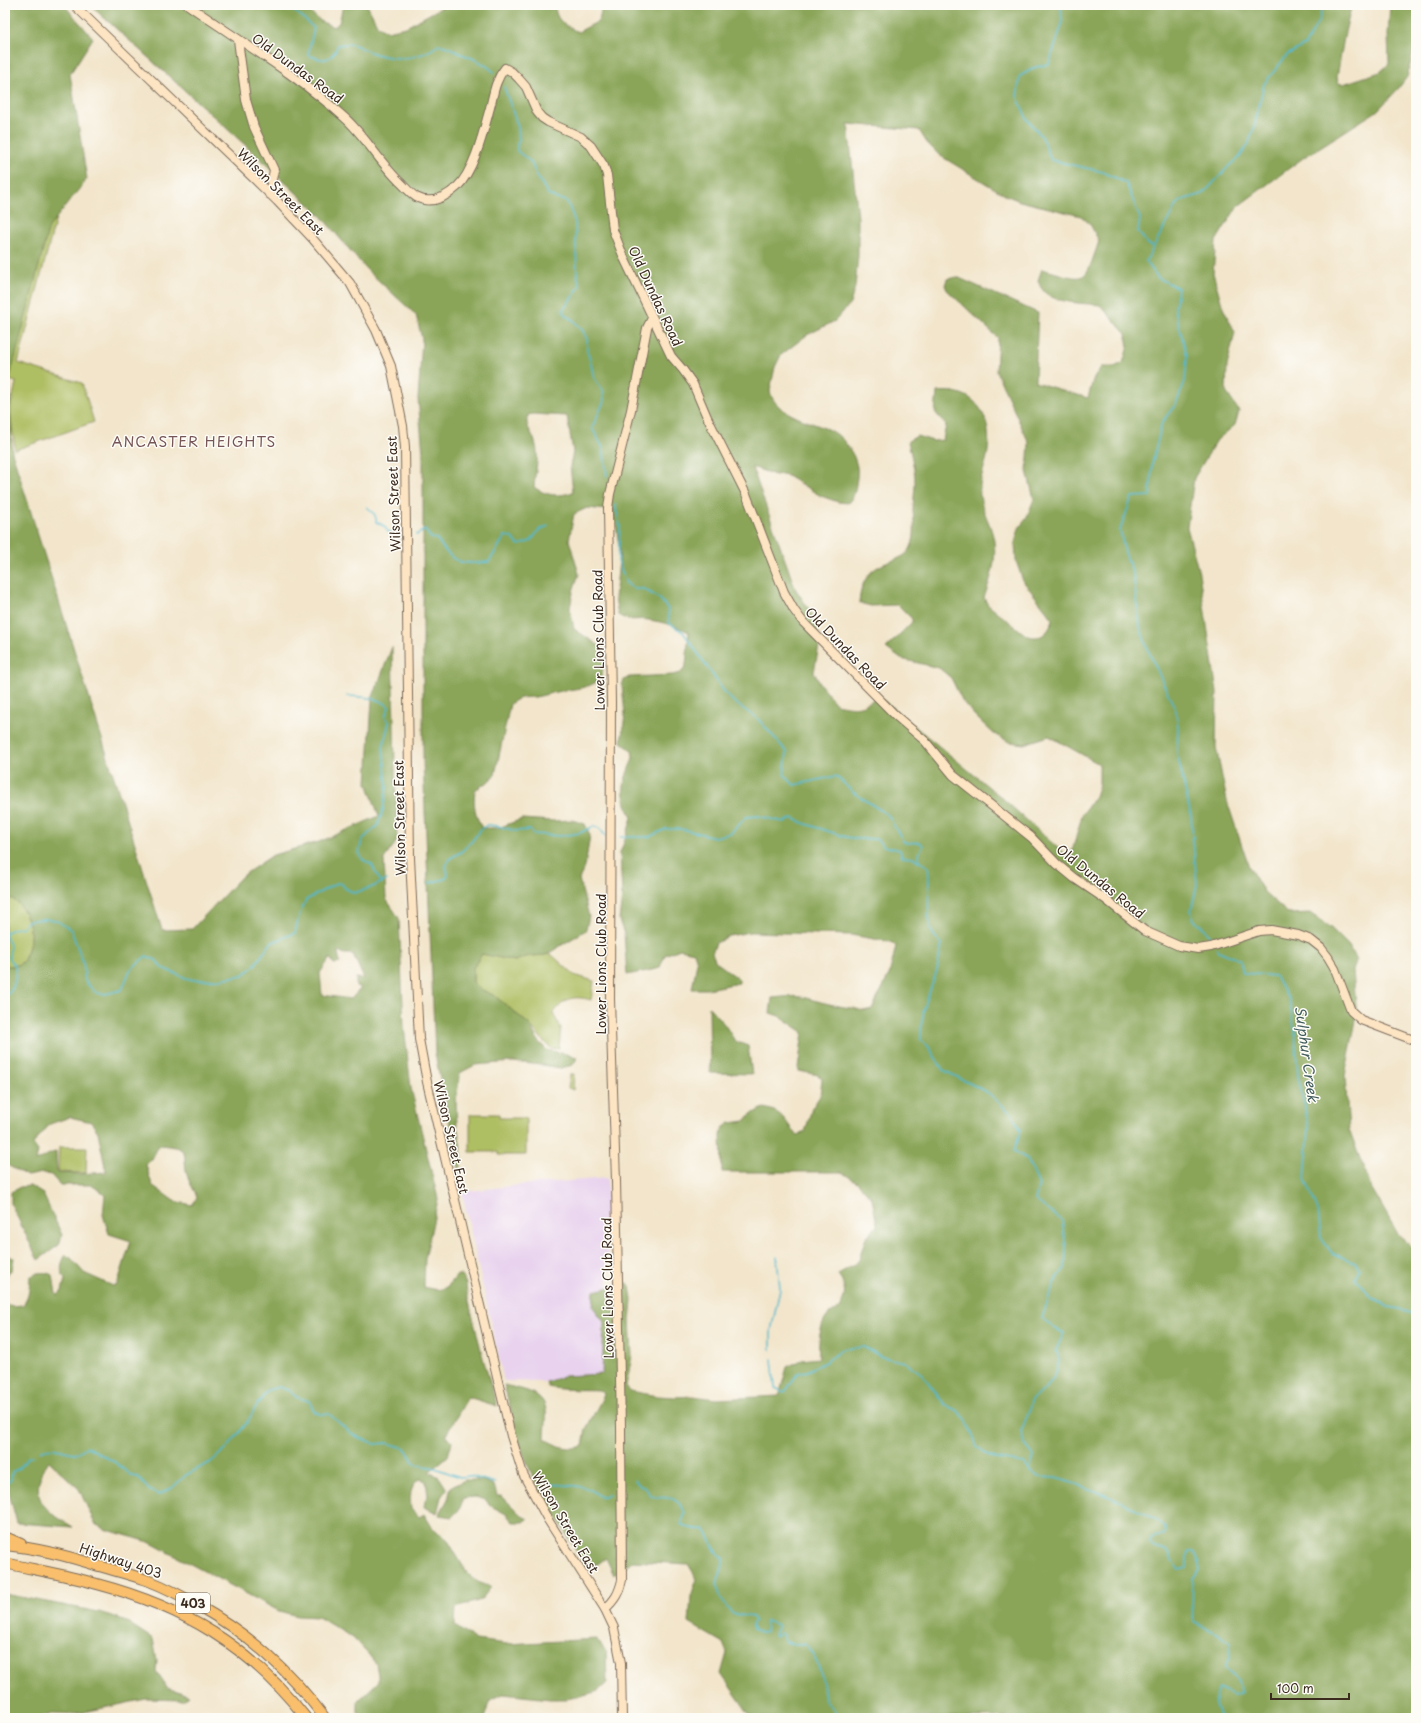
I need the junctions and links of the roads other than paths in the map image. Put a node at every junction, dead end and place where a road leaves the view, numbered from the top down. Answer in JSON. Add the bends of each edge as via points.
{"nodes":[{"id":1,"x":74,"y":5,"type":"edge"},
{"id":2,"x":188,"y":5,"type":"edge"},
{"id":3,"x":238,"y":40,"type":"junction"},
{"id":4,"x":269,"y":194,"type":"junction"},
{"id":5,"x":652,"y":318,"type":"junction"},
{"id":6,"x":1416,"y":1041,"type":"edge"},
{"id":7,"x":5,"y":1536,"type":"edge"},
{"id":8,"x":5,"y":1545,"type":"edge"},
{"id":9,"x":26,"y":1547,"type":"junction"},
{"id":10,"x":5,"y":1563,"type":"edge"},
{"id":11,"x":605,"y":1609,"type":"junction"},
{"id":12,"x":306,"y":1718,"type":"edge"},
{"id":13,"x":326,"y":1718,"type":"edge"},
{"id":14,"x":622,"y":1718,"type":"edge"}],
"edges":[{"from":1,"to":4,"type":"street","name":"Wilson Street East"},
{"from":2,"to":3,"type":"street","name":"Old Dundas Road"},
{"from":3,"to":4,"type":"street","via":[[246,100],[254,127],[274,170]]},
{"from":3,"to":5,"type":"street","name":"Old Dundas Road","via":[[337,111],[353,125],[398,181],[415,196],[427,201],[438,200],[448,195],[465,178],[500,75],[505,68],[512,72],[526,87],[542,118],[581,137],[598,156],[607,175],[613,230]]},
{"from":4,"to":11,"type":"street","name":"Wilson Street East","via":[[312,238],[350,283],[376,330],[391,366],[405,447],[410,858],[419,1039],[426,1082],[511,1436],[523,1474],[548,1520]]},
{"from":5,"to":6,"type":"street","name":"Old Dundas Road","via":[[671,356],[693,384],[746,494],[784,592],[794,610],[896,716],[925,741],[953,774],[1031,837],[1074,878],[1145,931],[1190,949],[1210,947],[1250,933],[1271,930],[1290,932],[1311,940],[1328,957],[1352,1011],[1361,1020]]},
{"from":5,"to":11,"type":"street","name":"Lower Lions Club Road","via":[[647,328],[608,508],[611,702],[610,999],[621,1411],[622,1580],[619,1593]]},
{"from":7,"to":9,"type":"highway"},
{"from":8,"to":9,"type":"highway","name":"Highway 403","number":"403"},
{"from":9,"to":13,"type":"highway","name":"Highway 403","number":"403","via":[[68,1556],[149,1581],[190,1600],[260,1647],[284,1669]]},
{"from":10,"to":12,"type":"highway","number":"403","via":[[116,1589],[193,1620],[250,1658],[274,1680]]},
{"from":11,"to":14,"type":"street","name":"Wilson Street East","via":[[614,1628],[618,1646]]}]}
